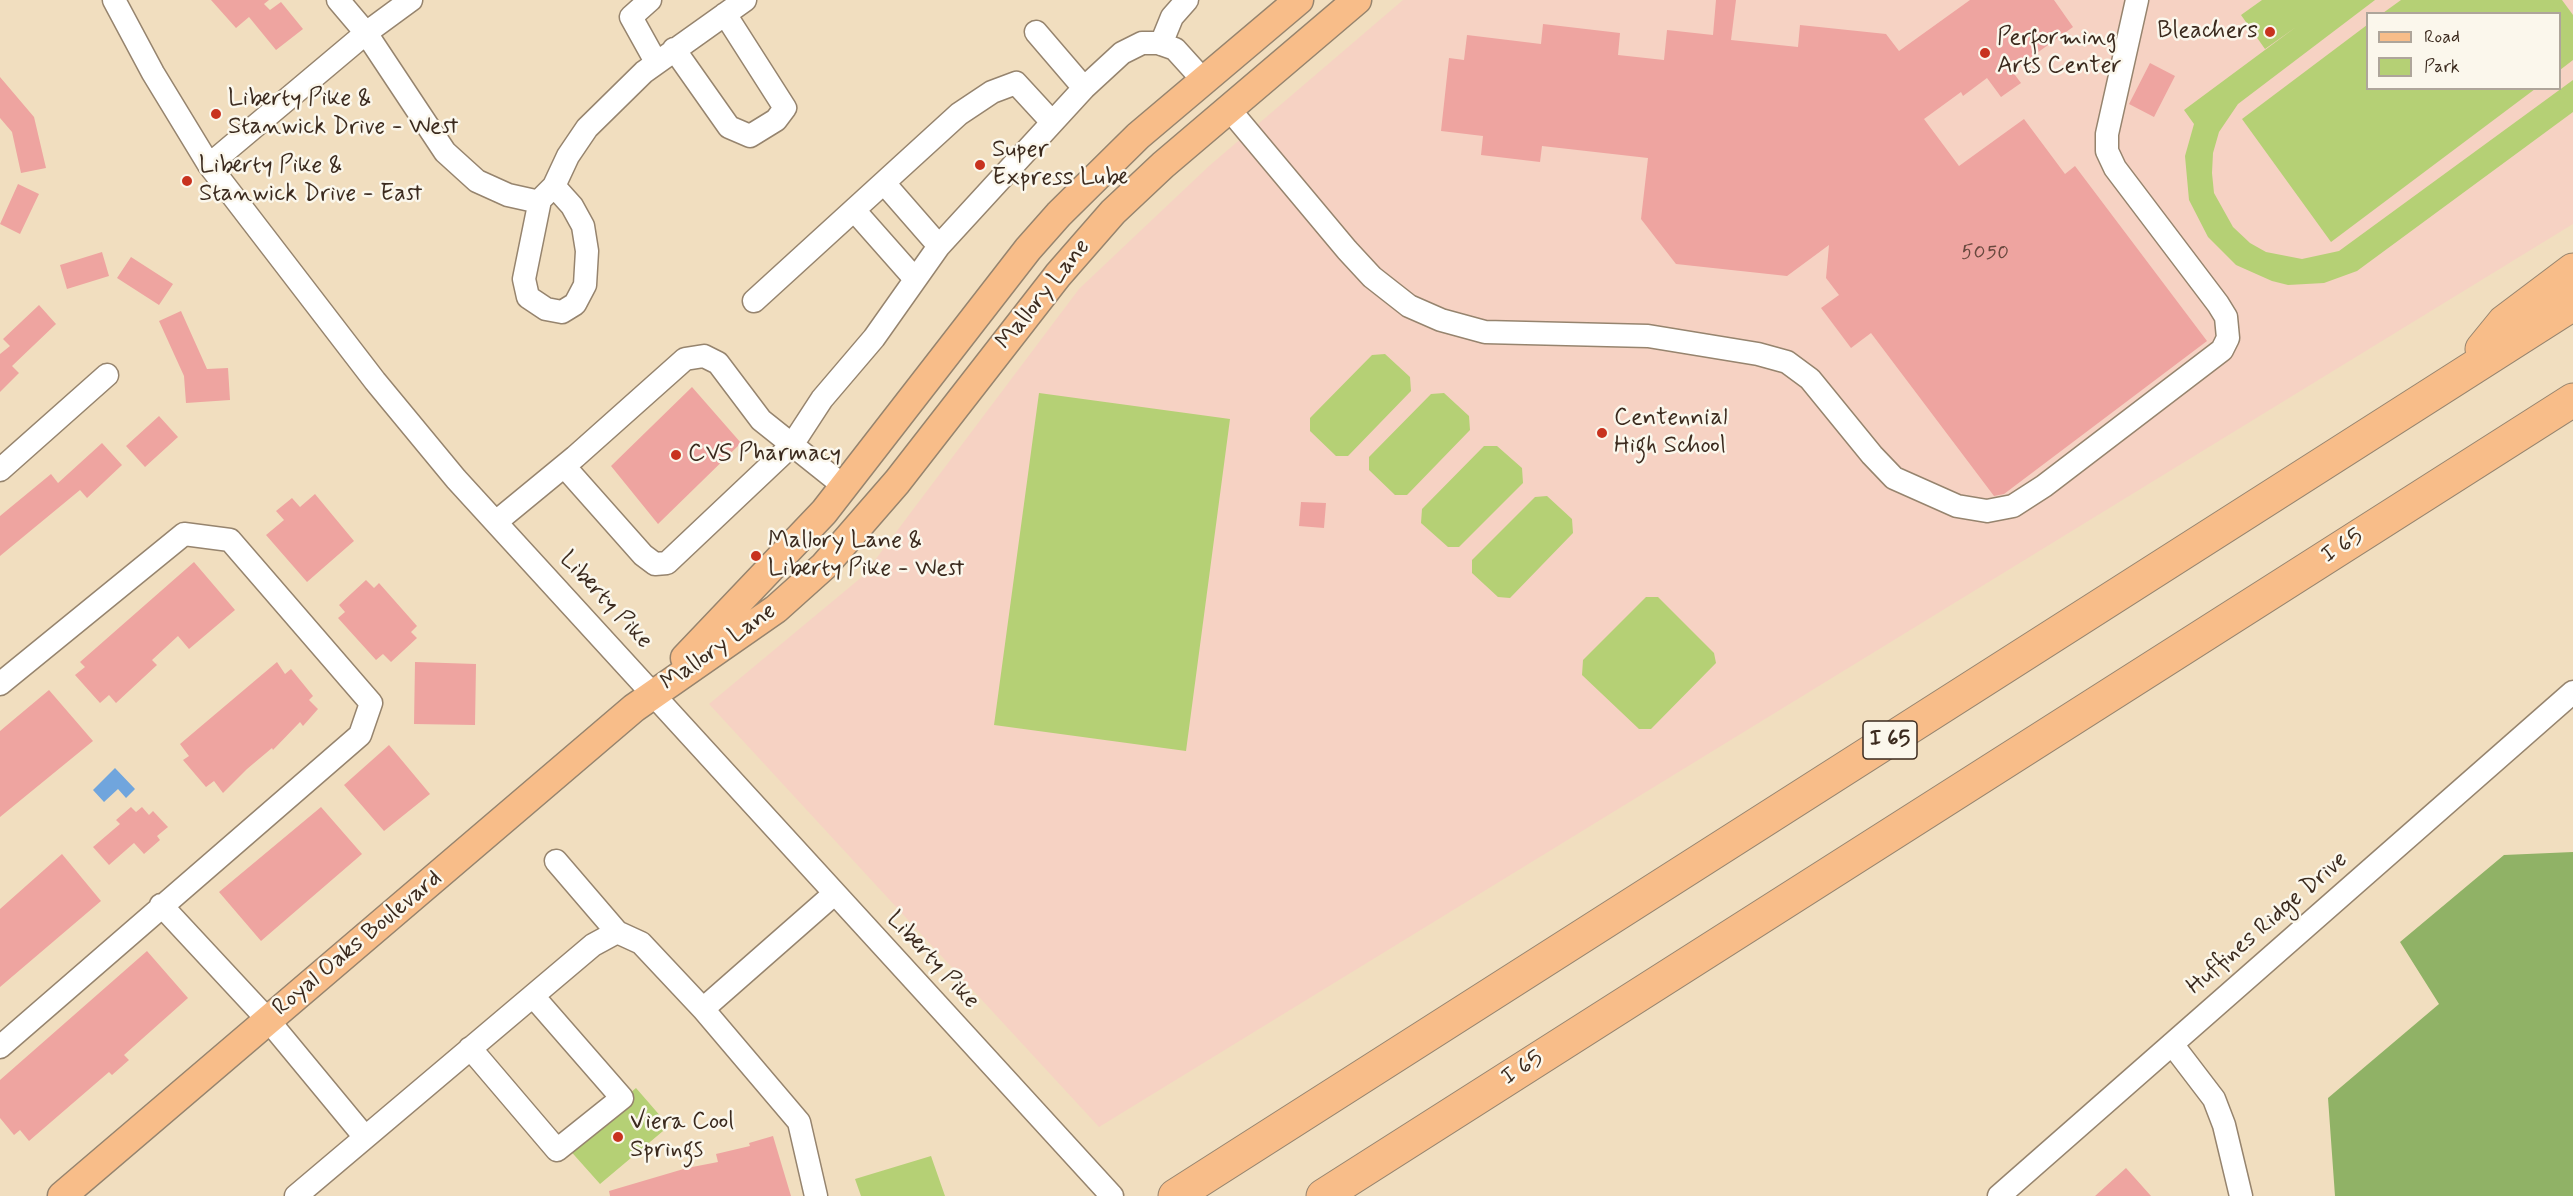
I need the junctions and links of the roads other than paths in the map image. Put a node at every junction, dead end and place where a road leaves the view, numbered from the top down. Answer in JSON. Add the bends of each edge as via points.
{"nodes":[{"id":1,"x":114,"y":0,"type":"edge"},
{"id":2,"x":338,"y":0,"type":"edge"},
{"id":3,"x":411,"y":0,"type":"edge"},
{"id":4,"x":650,"y":0,"type":"edge"},
{"id":5,"x":1187,"y":0,"type":"edge"},
{"id":6,"x":1299,"y":0,"type":"edge"},
{"id":7,"x":1358,"y":0,"type":"edge"},
{"id":8,"x":2137,"y":0,"type":"edge"},
{"id":9,"x":738,"y":4,"type":"edge"},
{"id":10,"x":1036,"y":32,"type":"dead end"},
{"id":11,"x":366,"y":33,"type":"junction"},
{"id":12,"x":1161,"y":44,"type":"junction"},
{"id":13,"x":665,"y":55,"type":"junction"},
{"id":14,"x":1204,"y":81,"type":"junction"},
{"id":15,"x":1084,"y":88,"type":"junction"},
{"id":16,"x":1229,"y":109,"type":"junction"},
{"id":17,"x":1052,"y":121,"type":"junction"},
{"id":18,"x":209,"y":165,"type":"junction"},
{"id":19,"x":884,"y":183,"type":"junction"},
{"id":20,"x":547,"y":193,"type":"junction"},
{"id":21,"x":854,"y":210,"type":"junction"},
{"id":22,"x":939,"y":246,"type":"junction"},
{"id":23,"x":2573,"y":270,"type":"edge"},
{"id":24,"x":915,"y":279,"type":"junction"},
{"id":25,"x":754,"y":301,"type":"dead end"},
{"id":26,"x":2573,"y":304,"type":"edge"},
{"id":27,"x":107,"y":375,"type":"dead end"},
{"id":28,"x":2454,"y":382,"type":"junction"},
{"id":29,"x":2573,"y":400,"type":"edge"},
{"id":30,"x":792,"y":445,"type":"junction"},
{"id":31,"x":564,"y":466,"type":"junction"},
{"id":32,"x":0,"y":470,"type":"edge"},
{"id":33,"x":845,"y":487,"type":"junction"},
{"id":34,"x":496,"y":522,"type":"junction"},
{"id":35,"x":0,"y":684,"type":"edge"},
{"id":36,"x":2573,"y":692,"type":"edge"},
{"id":37,"x":654,"y":693,"type":"junction"},
{"id":38,"x":556,"y":861,"type":"dead end"},
{"id":39,"x":834,"y":894,"type":"junction"},
{"id":40,"x":161,"y":905,"type":"junction"},
{"id":41,"x":617,"y":932,"type":"junction"},
{"id":42,"x":533,"y":996,"type":"junction"},
{"id":43,"x":703,"y":1009,"type":"junction"},
{"id":44,"x":268,"y":1020,"type":"junction"},
{"id":45,"x":2172,"y":1044,"type":"junction"},
{"id":46,"x":0,"y":1047,"type":"edge"},
{"id":47,"x":470,"y":1048,"type":"junction"},
{"id":48,"x":364,"y":1136,"type":"junction"},
{"id":49,"x":62,"y":1196,"type":"edge"},
{"id":50,"x":296,"y":1196,"type":"edge"},
{"id":51,"x":816,"y":1196,"type":"edge"},
{"id":52,"x":1112,"y":1196,"type":"edge"},
{"id":53,"x":1175,"y":1196,"type":"edge"},
{"id":54,"x":1323,"y":1196,"type":"edge"},
{"id":55,"x":1999,"y":1196,"type":"edge"},
{"id":56,"x":2241,"y":1196,"type":"edge"}],
"edges":[{"from":1,"to":18,"type":"street","name":"Liberty Pike"},
{"from":2,"to":11,"type":"street"},
{"from":3,"to":11,"type":"street"},
{"from":4,"to":13,"type":"street","via":[[631,17]]},
{"from":5,"to":12,"type":"street","via":[[1172,17]]},
{"from":6,"to":14,"type":"main road","name":"Mallory Lane"},
{"from":7,"to":16,"type":"main road","name":"Mallory Lane"},
{"from":8,"to":16,"type":"street","via":[[2107,134],[2107,151],[2115,168],[2218,304],[2226,317],[2228,338],[2222,350],[2044,486],[2013,506],[1987,511],[1957,506],[1894,478],[1810,378],[1788,362],[1647,336],[1485,332],[1409,306],[1372,277],[1347,250]]},
{"from":9,"to":13,"type":"street"},
{"from":9,"to":13,"type":"street","via":[[785,108],[776,120],[750,136],[729,127]]},
{"from":10,"to":15,"type":"street"},
{"from":11,"to":18,"type":"street"},
{"from":11,"to":20,"type":"street","via":[[445,152],[477,181],[508,195]]},
{"from":12,"to":14,"type":"street","via":[[1175,49]]},
{"from":12,"to":15,"type":"street","via":[[1142,43],[1122,53]]},
{"from":13,"to":20,"type":"street","via":[[587,128]]},
{"from":14,"to":16,"type":"main road"},
{"from":14,"to":33,"type":"main road","name":"Mallory Lane","via":[[1104,167],[1043,231]]},
{"from":15,"to":17,"type":"street"},
{"from":16,"to":37,"type":"main road","name":"Mallory Lane","via":[[1155,173],[1086,242],[897,483],[824,566],[776,609],[684,676]]},
{"from":17,"to":19,"type":"street","via":[[1016,83],[992,92],[959,114]]},
{"from":17,"to":22,"type":"street"},
{"from":18,"to":34,"type":"street","name":"Liberty Pike","via":[[375,381]]},
{"from":19,"to":21,"type":"street"},
{"from":19,"to":22,"type":"street"},
{"from":20,"to":20,"type":"street","via":[[572,206],[583,226],[587,251],[585,285],[575,304],[562,312],[546,309],[528,297],[524,279]]},
{"from":21,"to":24,"type":"street"},
{"from":21,"to":25,"type":"street"},
{"from":22,"to":24,"type":"street"},
{"from":23,"to":28,"type":"highway","via":[[2504,322]]},
{"from":24,"to":30,"type":"street","via":[[874,338],[822,399]]},
{"from":26,"to":28,"type":"highway","number":"I 65"},
{"from":27,"to":32,"type":"street"},
{"from":28,"to":53,"type":"highway","number":"I 65"},
{"from":29,"to":54,"type":"highway","name":"I 65","number":"I 65"},
{"from":30,"to":31,"type":"street","via":[[761,420],[718,363],[704,356],[685,359]]},
{"from":30,"to":31,"type":"street","via":[[667,563],[655,564],[643,555]]},
{"from":30,"to":33,"type":"street"},
{"from":31,"to":34,"type":"street"},
{"from":33,"to":37,"type":"main road","name":"Mallory Lane"},
{"from":34,"to":37,"type":"street","name":"Liberty Pike"},
{"from":35,"to":40,"type":"street","via":[[184,534],[230,540],[371,703],[360,735]]},
{"from":36,"to":45,"type":"street","name":"Huffines Ridge Drive"},
{"from":37,"to":39,"type":"street","name":"Liberty Pike"},
{"from":37,"to":44,"type":"main road","name":"Royal Oaks Boulevard"},
{"from":38,"to":41,"type":"street"},
{"from":39,"to":43,"type":"street"},
{"from":39,"to":52,"type":"street","name":"Liberty Pike"},
{"from":40,"to":44,"type":"street"},
{"from":40,"to":46,"type":"street"},
{"from":41,"to":42,"type":"street","via":[[593,945]]},
{"from":41,"to":43,"type":"street","via":[[641,943]]},
{"from":42,"to":47,"type":"street"},
{"from":42,"to":47,"type":"street","via":[[622,1098],[557,1150]]},
{"from":43,"to":51,"type":"street","via":[[800,1122]]},
{"from":44,"to":48,"type":"street"},
{"from":44,"to":49,"type":"main road","name":"Royal Oaks Boulevard"},
{"from":45,"to":55,"type":"street","name":"Huffines Ridge Drive"},
{"from":45,"to":56,"type":"street","via":[[2214,1099]]},
{"from":47,"to":48,"type":"street"},
{"from":48,"to":50,"type":"street"}]}
